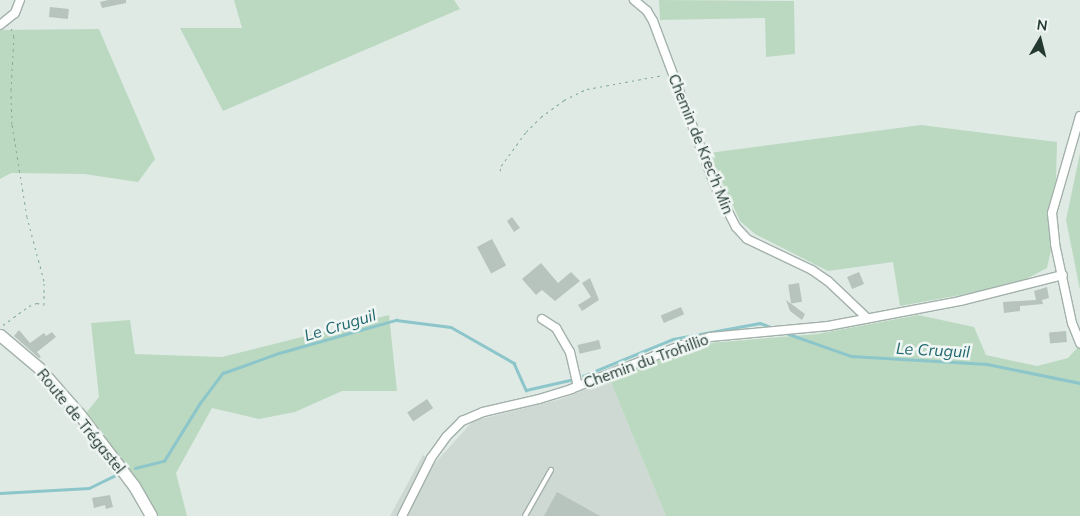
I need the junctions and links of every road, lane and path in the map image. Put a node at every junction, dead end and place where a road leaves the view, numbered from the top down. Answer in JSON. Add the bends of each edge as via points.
{"nodes":[{"id":1,"x":20,"y":0,"type":"edge"},
{"id":2,"x":634,"y":0,"type":"edge"},
{"id":3,"x":8,"y":20,"type":"junction"},
{"id":4,"x":0,"y":25,"type":"edge"},
{"id":5,"x":672,"y":73,"type":"junction"},
{"id":6,"x":1080,"y":116,"type":"edge"},
{"id":7,"x":500,"y":171,"type":"dead end"},
{"id":8,"x":1063,"y":275,"type":"junction"},
{"id":9,"x":542,"y":318,"type":"dead end"},
{"id":10,"x":866,"y":318,"type":"junction"},
{"id":11,"x":0,"y":327,"type":"edge"},
{"id":12,"x":0,"y":335,"type":"edge"},
{"id":13,"x":1080,"y":343,"type":"edge"},
{"id":14,"x":578,"y":386,"type":"junction"},
{"id":15,"x":551,"y":470,"type":"dead end"},
{"id":16,"x":151,"y":516,"type":"edge"},
{"id":17,"x":402,"y":516,"type":"edge"},
{"id":18,"x":525,"y":516,"type":"edge"}],
"edges":[{"from":1,"to":3,"type":"street"},
{"from":2,"to":5,"type":"street","name":"Chemin de Krec'h Min","via":[[643,7],[652,22]]},
{"from":3,"to":4,"type":"street"},
{"from":3,"to":11,"type":"path","via":[[14,37],[12,124],[27,217],[44,281],[44,305],[29,306]]},
{"from":5,"to":7,"type":"path","via":[[587,89],[564,100],[526,132]]},
{"from":5,"to":10,"type":"street","name":"Chemin de Krec'h Min","via":[[715,186],[741,234],[812,270]]},
{"from":6,"to":8,"type":"street","via":[[1052,213]]},
{"from":8,"to":10,"type":"street","name":"Chemin du Trohillio","via":[[960,301]]},
{"from":8,"to":13,"type":"street","via":[[1072,323]]},
{"from":9,"to":14,"type":"street","via":[[556,328],[570,352]]},
{"from":10,"to":14,"type":"street","name":"Chemin du Trohillio","via":[[828,326],[705,338]]},
{"from":12,"to":16,"type":"main road","name":"Route de Trégastel","via":[[39,368],[80,415],[134,486]]},
{"from":14,"to":17,"type":"street","name":"Chemin du Trohillio","via":[[540,400],[482,412],[462,421],[432,458]]},
{"from":15,"to":18,"type":"lane"}]}
